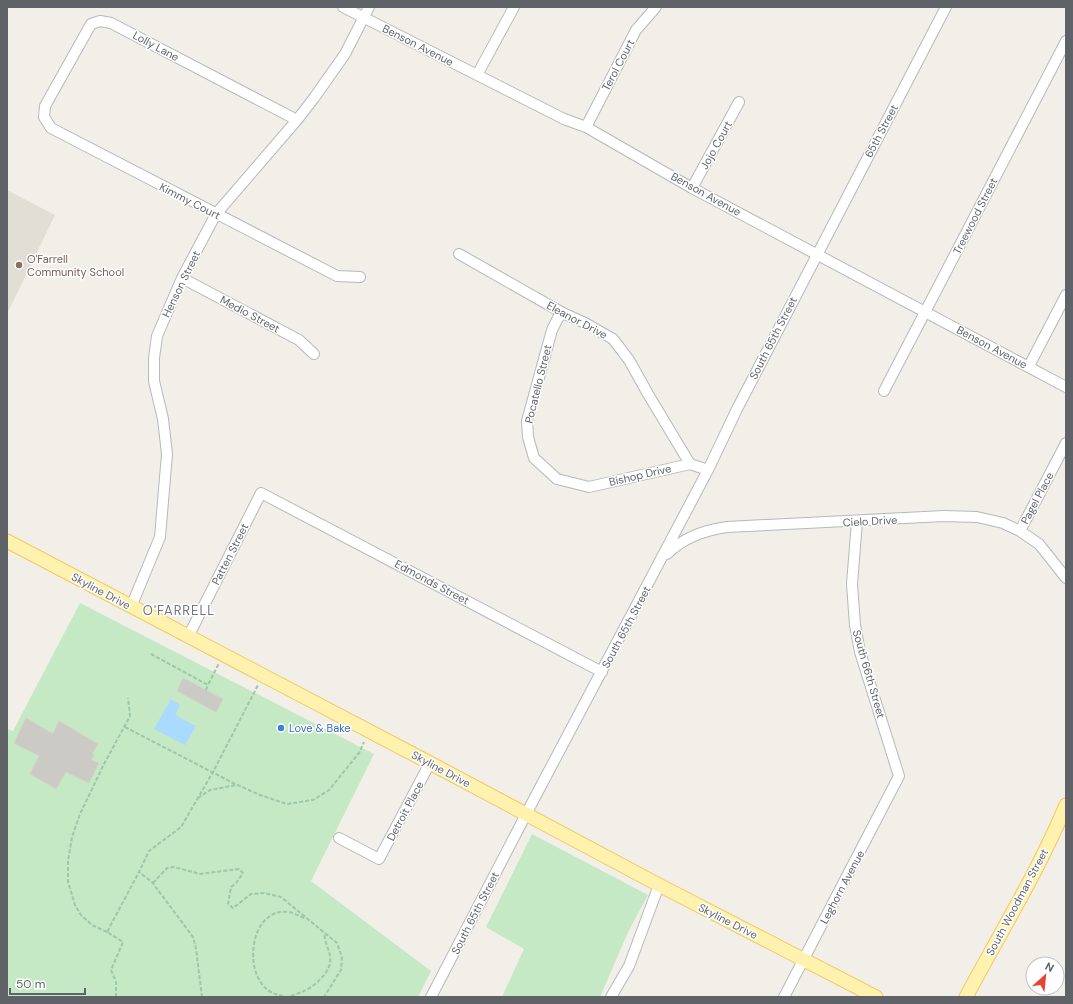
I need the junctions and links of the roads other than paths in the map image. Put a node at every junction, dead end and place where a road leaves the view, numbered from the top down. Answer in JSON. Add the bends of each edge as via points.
{"nodes":[{"id":1,"x":343,"y":7,"type":"edge"},
{"id":2,"x":369,"y":7,"type":"edge"},
{"id":3,"x":514,"y":7,"type":"edge"},
{"id":4,"x":656,"y":7,"type":"edge"},
{"id":5,"x":946,"y":7,"type":"edge"},
{"id":6,"x":363,"y":18,"type":"junction"},
{"id":7,"x":1066,"y":41,"type":"edge"},
{"id":8,"x":477,"y":75,"type":"junction"},
{"id":9,"x":48,"y":100,"type":"joint"},
{"id":10,"x":739,"y":102,"type":"dead end"},
{"id":11,"x":297,"y":120,"type":"junction"},
{"id":12,"x":586,"y":127,"type":"junction"},
{"id":13,"x":692,"y":188,"type":"junction"},
{"id":14,"x":216,"y":214,"type":"junction"},
{"id":15,"x":459,"y":254,"type":"dead end"},
{"id":16,"x":817,"y":254,"type":"junction"},
{"id":17,"x":360,"y":277,"type":"dead end"},
{"id":18,"x":182,"y":278,"type":"junction"},
{"id":19,"x":1066,"y":295,"type":"edge"},
{"id":20,"x":925,"y":312,"type":"junction"},
{"id":21,"x":564,"y":313,"type":"junction"},
{"id":22,"x":314,"y":354,"type":"dead end"},
{"id":23,"x":1029,"y":366,"type":"junction"},
{"id":24,"x":1066,"y":386,"type":"edge"},
{"id":25,"x":884,"y":391,"type":"dead end"},
{"id":26,"x":1066,"y":443,"type":"edge"},
{"id":27,"x":690,"y":464,"type":"junction"},
{"id":28,"x":708,"y":470,"type":"junction"},
{"id":29,"x":589,"y":487,"type":"joint"},
{"id":30,"x":261,"y":493,"type":"joint"},
{"id":31,"x":857,"y":522,"type":"junction"},
{"id":32,"x":1020,"y":531,"type":"junction"},
{"id":33,"x":7,"y":541,"type":"edge"},
{"id":34,"x":660,"y":562,"type":"junction"},
{"id":35,"x":1066,"y":578,"type":"edge"},
{"id":36,"x":131,"y":607,"type":"junction"},
{"id":37,"x":188,"y":637,"type":"junction"},
{"id":38,"x":602,"y":672,"type":"junction"},
{"id":39,"x":430,"y":763,"type":"junction"},
{"id":40,"x":899,"y":776,"type":"joint"},
{"id":41,"x":1066,"y":805,"type":"edge"},
{"id":42,"x":526,"y":815,"type":"junction"},
{"id":43,"x":1062,"y":828,"type":"edge"},
{"id":44,"x":339,"y":838,"type":"dead end"},
{"id":45,"x":659,"y":885,"type":"junction"},
{"id":46,"x":804,"y":960,"type":"junction"},
{"id":47,"x":431,"y":997,"type":"edge"},
{"id":48,"x":611,"y":997,"type":"edge"},
{"id":49,"x":784,"y":997,"type":"edge"},
{"id":50,"x":876,"y":997,"type":"edge"},
{"id":51,"x":966,"y":997,"type":"edge"}],
"edges":[{"from":1,"to":6,"type":"street","name":"Benson Avenue"},
{"from":2,"to":6,"type":"street","name":"Henson Street"},
{"from":3,"to":8,"type":"street"},
{"from":4,"to":12,"type":"street","name":"Terol Court","via":[[636,30]]},
{"from":5,"to":16,"type":"street","name":"65th Street"},
{"from":6,"to":8,"type":"street","name":"Benson Avenue"},
{"from":6,"to":11,"type":"street","name":"Henson Street","via":[[345,54]]},
{"from":7,"to":20,"type":"street","name":"Treewood Street"},
{"from":8,"to":12,"type":"street","name":"Benson Avenue","via":[[564,119]]},
{"from":9,"to":11,"type":"street","name":"Lolly Lane","via":[[91,24],[100,20],[111,22]]},
{"from":9,"to":14,"type":"street","name":"Kimmy Court","via":[[44,117],[51,128]]},
{"from":10,"to":13,"type":"street","name":"Jojo Court"},
{"from":11,"to":14,"type":"street","name":"Henson Street"},
{"from":12,"to":13,"type":"street","name":"Benson Avenue"},
{"from":13,"to":16,"type":"street","name":"Benson Avenue"},
{"from":14,"to":17,"type":"street","name":"Kimmy Court","via":[[337,276]]},
{"from":14,"to":18,"type":"street","name":"Henson Street"},
{"from":15,"to":21,"type":"street","name":"Eleanor Drive"},
{"from":16,"to":20,"type":"street","name":"Benson Avenue"},
{"from":16,"to":28,"type":"street","name":"South 65th Street"},
{"from":18,"to":22,"type":"street","name":"Medio Street","via":[[299,340]]},
{"from":18,"to":36,"type":"street","name":"Henson Street","via":[[156,336],[154,358],[154,381],[163,419],[167,454],[160,537]]},
{"from":19,"to":23,"type":"street"},
{"from":20,"to":23,"type":"street","name":"Benson Avenue"},
{"from":20,"to":25,"type":"street","name":"Treewood Street"},
{"from":21,"to":27,"type":"street","name":"Eleanor Drive","via":[[613,339],[629,360]]},
{"from":21,"to":29,"type":"street","name":"Pocatello Street","via":[[558,318],[552,330],[527,421],[528,436],[534,458],[557,480]]},
{"from":23,"to":24,"type":"street","name":"Benson Avenue"},
{"from":26,"to":32,"type":"street","name":"Pagel Place"},
{"from":27,"to":28,"type":"street"},
{"from":27,"to":29,"type":"street","name":"Bishop Drive"},
{"from":28,"to":34,"type":"street","name":"South 65th Street"},
{"from":30,"to":37,"type":"street","name":"Patten Street"},
{"from":30,"to":38,"type":"street","name":"Edmonds Street"},
{"from":31,"to":32,"type":"street","name":"Cielo Drive","via":[[944,516],[978,517],[1003,523]]},
{"from":31,"to":34,"type":"street","name":"Cielo Drive","via":[[716,528],[675,546]]},
{"from":31,"to":40,"type":"street","name":"South 66th Street","via":[[852,584],[855,625],[860,652]]},
{"from":32,"to":35,"type":"street","name":"Cielo Drive","via":[[1039,544]]},
{"from":33,"to":36,"type":"main road","name":"Skyline Drive"},
{"from":34,"to":38,"type":"street","name":"South 65th Street"},
{"from":36,"to":37,"type":"main road","name":"Skyline Drive"},
{"from":37,"to":39,"type":"main road","name":"Skyline Drive"},
{"from":38,"to":42,"type":"street","name":"South 65th Street"},
{"from":39,"to":42,"type":"main road","name":"Skyline Drive"},
{"from":39,"to":44,"type":"street","name":"Detroit Place","via":[[379,859]]},
{"from":40,"to":46,"type":"street","name":"Leghorn Avenue"},
{"from":41,"to":43,"type":"main road","name":"South Woodman Street"},
{"from":42,"to":45,"type":"main road","name":"Skyline Drive"},
{"from":42,"to":47,"type":"street","name":"South 65th Street"},
{"from":43,"to":51,"type":"main road","name":"South Woodman Street"},
{"from":45,"to":46,"type":"main road","name":"Skyline Drive"},
{"from":45,"to":48,"type":"street","via":[[629,966]]},
{"from":46,"to":49,"type":"street","name":"Leghorn Avenue"},
{"from":46,"to":50,"type":"main road","name":"Skyline Drive"}]}
